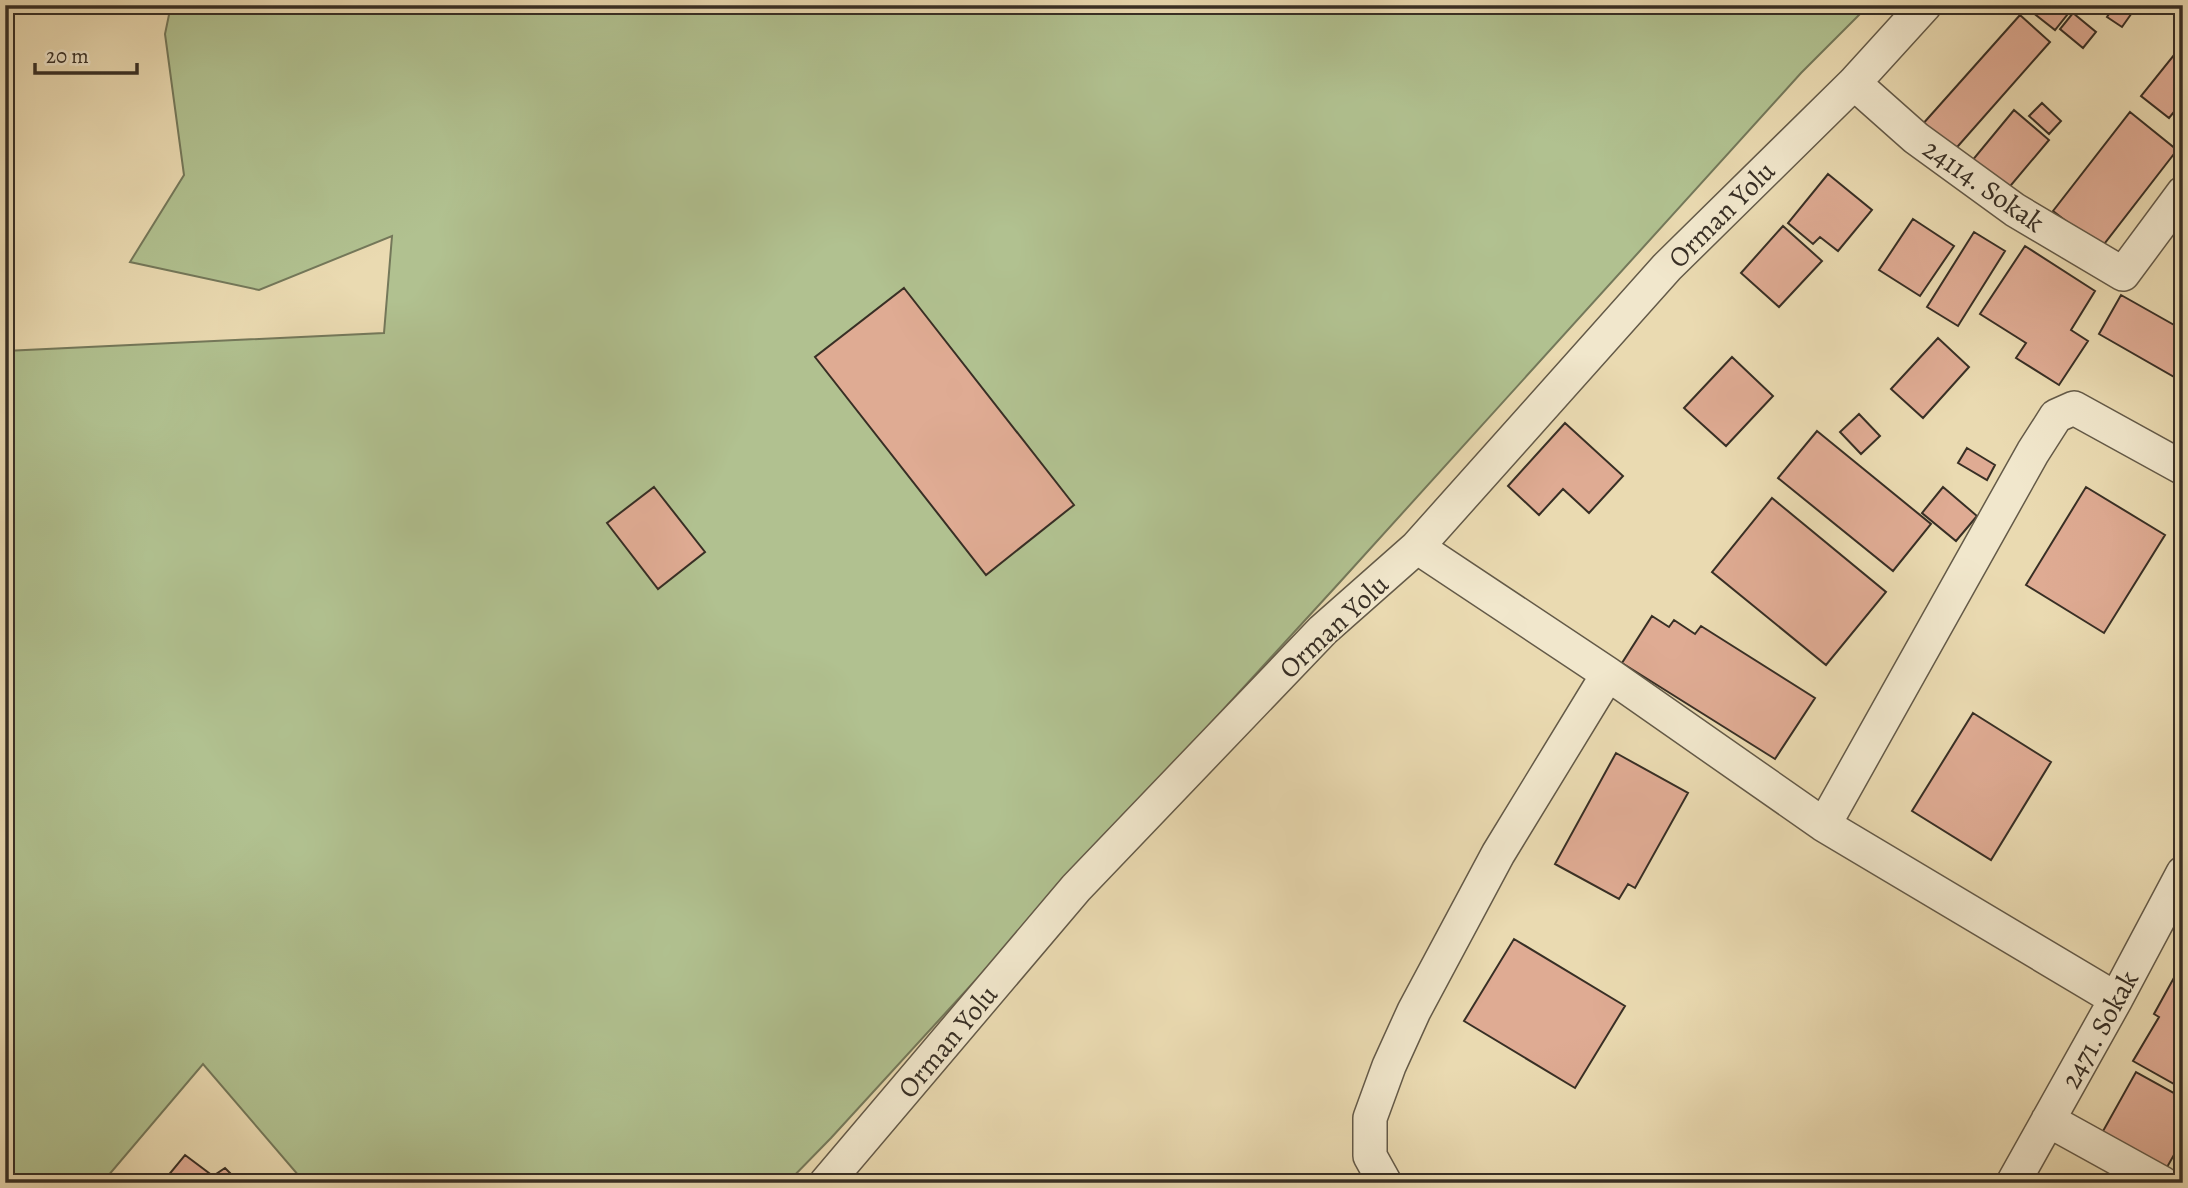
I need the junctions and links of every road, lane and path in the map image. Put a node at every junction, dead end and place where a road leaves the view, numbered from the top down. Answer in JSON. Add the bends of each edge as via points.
{"nodes":[{"id":1,"x":1925,"y":5,"type":"edge"},
{"id":2,"x":1854,"y":83,"type":"junction"},
{"id":3,"x":2183,"y":194,"type":"edge"},
{"id":4,"x":2183,"y":468,"type":"edge"},
{"id":5,"x":1417,"y":547,"type":"junction"},
{"id":6,"x":1608,"y":674,"type":"junction"},
{"id":7,"x":1824,"y":825,"type":"junction"},
{"id":8,"x":2183,"y":873,"type":"edge"},
{"id":9,"x":2116,"y":999,"type":"junction"},
{"id":10,"x":2048,"y":1120,"type":"junction"},
{"id":11,"x":826,"y":1183,"type":"edge"},
{"id":12,"x":1385,"y":1183,"type":"edge"},
{"id":13,"x":2013,"y":1183,"type":"edge"},
{"id":14,"x":2162,"y":1183,"type":"edge"}],
"edges":[{"from":1,"to":2,"type":"street","name":"Orman Yolu"},
{"from":2,"to":3,"type":"street","name":"24114. Sokak","via":[[1916,138],[2015,210],[2123,274]]},
{"from":2,"to":5,"type":"street","name":"Orman Yolu","via":[[1667,267]]},
{"from":4,"to":7,"type":"street","via":[[2074,408],[2056,416]]},
{"from":5,"to":6,"type":"street"},
{"from":5,"to":11,"type":"street","name":"Orman Yolu","via":[[1323,630],[1076,888]]},
{"from":6,"to":7,"type":"street"},
{"from":6,"to":12,"type":"street","via":[[1498,854],[1389,1066],[1370,1118],[1370,1156]]},
{"from":7,"to":9,"type":"street"},
{"from":8,"to":9,"type":"street","name":"2471. Sokak"},
{"from":9,"to":10,"type":"street","name":"2471. Sokak"},
{"from":10,"to":13,"type":"street","name":"2471. Sokak"},
{"from":10,"to":14,"type":"street"}]}
